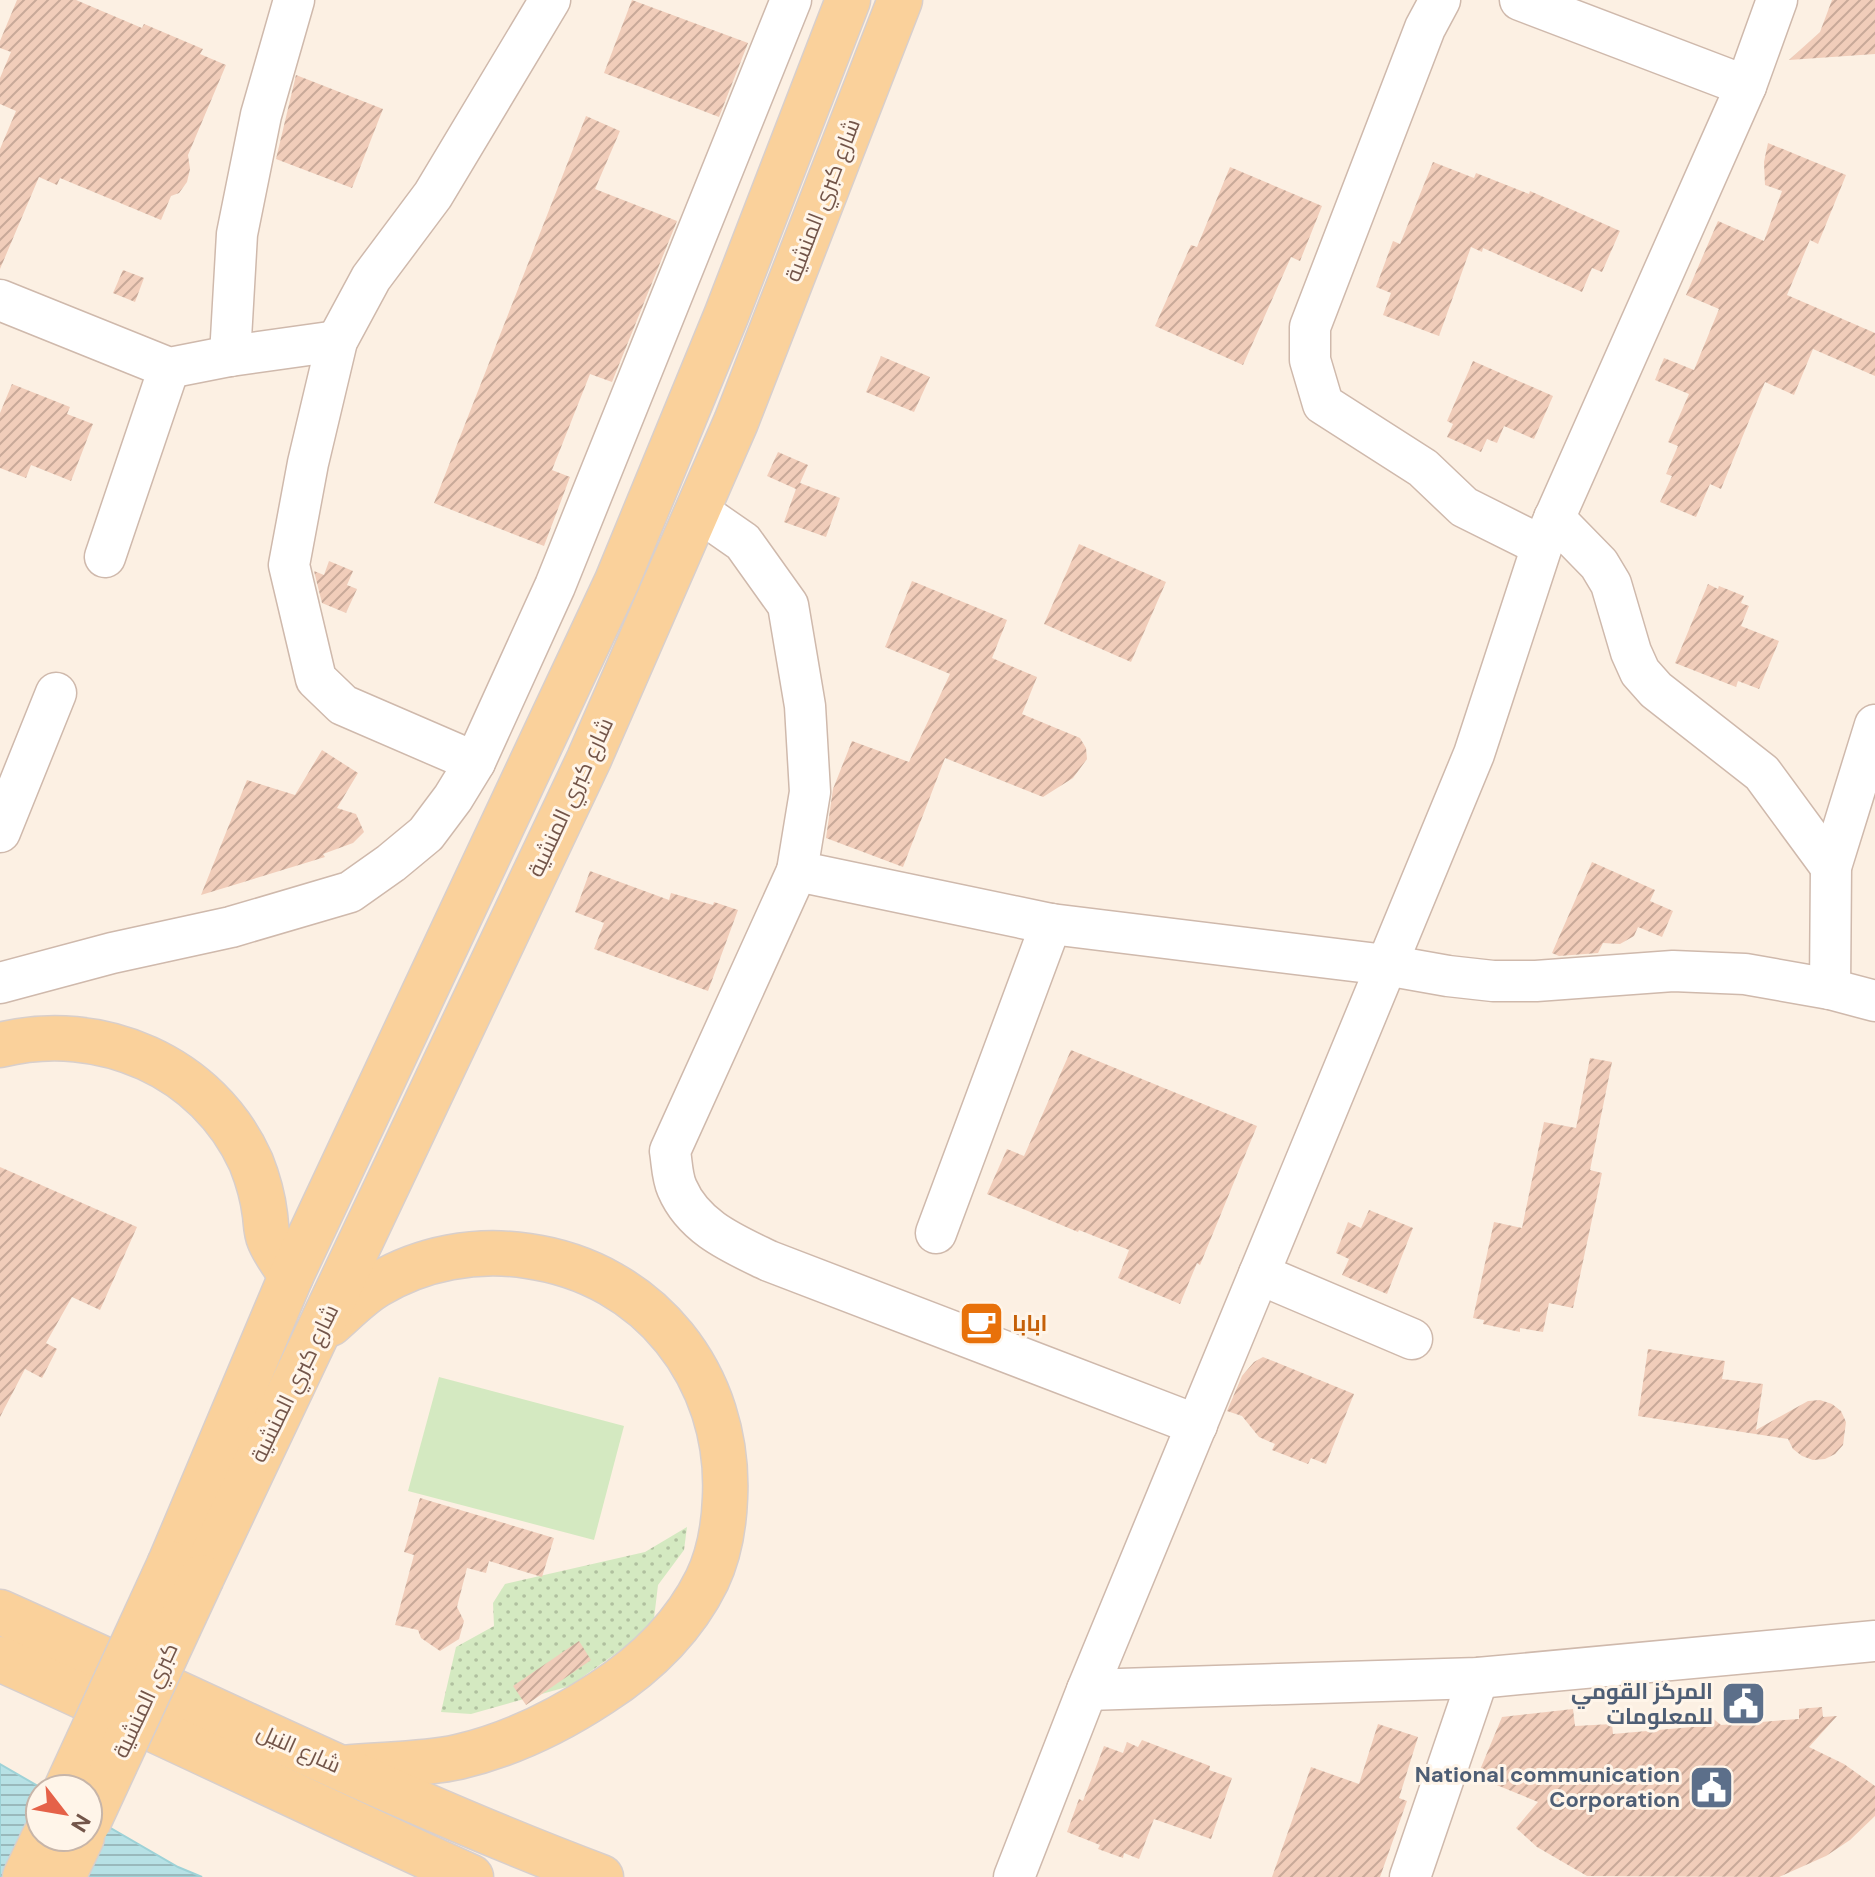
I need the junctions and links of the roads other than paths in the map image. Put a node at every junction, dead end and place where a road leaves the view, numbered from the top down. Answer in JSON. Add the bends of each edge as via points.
{"nodes":[{"id":1,"x":294,"y":0,"type":"edge"},
{"id":2,"x":550,"y":0,"type":"edge"},
{"id":3,"x":791,"y":0,"type":"edge"},
{"id":4,"x":848,"y":0,"type":"edge"},
{"id":5,"x":900,"y":0,"type":"edge"},
{"id":6,"x":1440,"y":0,"type":"edge"},
{"id":7,"x":1520,"y":0,"type":"edge"},
{"id":8,"x":1777,"y":0,"type":"edge"},
{"id":9,"x":1746,"y":86,"type":"junction"},
{"id":10,"x":0,"y":300,"type":"edge"},
{"id":11,"x":337,"y":341,"type":"junction"},
{"id":12,"x":230,"y":356,"type":"junction"},
{"id":13,"x":169,"y":368,"type":"junction"},
{"id":14,"x":697,"y":510,"type":"junction"},
{"id":15,"x":1548,"y":532,"type":"junction"},
{"id":16,"x":105,"y":557,"type":"dead end"},
{"id":17,"x":56,"y":693,"type":"dead end"},
{"id":18,"x":1875,"y":725,"type":"edge"},
{"id":19,"x":475,"y":762,"type":"junction"},
{"id":20,"x":0,"y":832,"type":"edge"},
{"id":21,"x":1831,"y":867,"type":"junction"},
{"id":22,"x":797,"y":871,"type":"junction"},
{"id":23,"x":1051,"y":924,"type":"junction"},
{"id":24,"x":1386,"y":965,"type":"junction"},
{"id":25,"x":0,"y":983,"type":"edge"},
{"id":26,"x":1830,"y":989,"type":"junction"},
{"id":27,"x":1875,"y":1001,"type":"edge"},
{"id":28,"x":0,"y":1045,"type":"edge"},
{"id":29,"x":936,"y":1233,"type":"dead end"},
{"id":30,"x":1259,"y":1274,"type":"junction"},
{"id":31,"x":291,"y":1276,"type":"junction"},
{"id":32,"x":319,"y":1333,"type":"junction"},
{"id":33,"x":1412,"y":1339,"type":"dead end"},
{"id":34,"x":1197,"y":1425,"type":"junction"},
{"id":35,"x":186,"y":1570,"type":"junction"},
{"id":36,"x":0,"y":1596,"type":"edge"},
{"id":37,"x":0,"y":1612,"type":"edge"},
{"id":38,"x":42,"y":1630,"type":"junction"},
{"id":39,"x":1875,"y":1641,"type":"edge"},
{"id":40,"x":0,"y":1659,"type":"edge"},
{"id":41,"x":1478,"y":1678,"type":"junction"},
{"id":42,"x":1087,"y":1690,"type":"junction"},
{"id":43,"x":343,"y":1768,"type":"junction"},
{"id":44,"x":75,"y":1773,"type":"edge"},
{"id":45,"x":104,"y":1782,"type":"edge"},
{"id":46,"x":36,"y":1853,"type":"edge"},
{"id":47,"x":74,"y":1853,"type":"edge"},
{"id":48,"x":25,"y":1877,"type":"edge"},
{"id":49,"x":63,"y":1877,"type":"edge"},
{"id":50,"x":471,"y":1877,"type":"edge"},
{"id":51,"x":601,"y":1877,"type":"edge"},
{"id":52,"x":1014,"y":1877,"type":"edge"},
{"id":53,"x":1410,"y":1877,"type":"edge"}],
"edges":[{"from":1,"to":12,"type":"street","via":[[261,115],[237,234]]},
{"from":2,"to":11,"type":"street","via":[[433,195],[371,278]]},
{"from":3,"to":19,"type":"street","via":[[555,586]]},
{"from":4,"to":31,"type":"main road","name":"شارع كبري المنشية","via":[[617,581]]},
{"from":5,"to":14,"type":"main road","name":"شارع كبري المنشية"},
{"from":6,"to":15,"type":"street","via":[[1310,327],[1310,360],[1323,404],[1423,468],[1464,507]]},
{"from":7,"to":9,"type":"street"},
{"from":8,"to":9,"type":"street"},
{"from":9,"to":15,"type":"street"},
{"from":10,"to":13,"type":"street"},
{"from":11,"to":12,"type":"street"},
{"from":11,"to":19,"type":"street","via":[[289,565],[316,679],[343,705]]},
{"from":12,"to":13,"type":"street"},
{"from":13,"to":16,"type":"street"},
{"from":14,"to":22,"type":"street","via":[[743,542],[788,605],[805,706],[810,792]]},
{"from":14,"to":32,"type":"main road","name":"شارع كبري المنشية","via":[[582,773]]},
{"from":15,"to":21,"type":"street","via":[[1599,564],[1611,584],[1640,672],[1762,773]]},
{"from":15,"to":24,"type":"street","via":[[1474,754]]},
{"from":17,"to":20,"type":"street"},
{"from":18,"to":21,"type":"street"},
{"from":19,"to":25,"type":"street","via":[[426,834],[350,892]]},
{"from":21,"to":26,"type":"street"},
{"from":22,"to":23,"type":"street"},
{"from":22,"to":34,"type":"street","via":[[670,1151],[676,1188],[689,1208],[713,1233],[769,1261]]},
{"from":23,"to":24,"type":"street"},
{"from":23,"to":29,"type":"street"},
{"from":24,"to":26,"type":"street","via":[[1493,981],[1673,971],[1745,974]]},
{"from":24,"to":30,"type":"street"},
{"from":26,"to":27,"type":"street"},
{"from":28,"to":31,"type":"main road","via":[[23,1039],[83,1039],[132,1050],[173,1070],[210,1100],[233,1130],[251,1163],[268,1237]]},
{"from":30,"to":33,"type":"street"},
{"from":30,"to":34,"type":"street"},
{"from":31,"to":35,"type":"main road","name":"شارع كبري المنشية"},
{"from":32,"to":35,"type":"main road","name":"شارع كبري المنشية"},
{"from":32,"to":43,"type":"main road","via":[[375,1286],[411,1268],[499,1252],[556,1260],[616,1285],[659,1319],[693,1362],[717,1414],[727,1466],[724,1523],[708,1578],[684,1620],[626,1677],[522,1737],[456,1757]]},
{"from":34,"to":42,"type":"street"},
{"from":35,"to":44,"type":"main road","name":"كبري المنشية","bridge":true},
{"from":35,"to":45,"type":"main road","name":"كبري المنشية","bridge":true},
{"from":36,"to":38,"type":"main road"},
{"from":37,"to":38,"type":"main road","name":"شارع النيل"},
{"from":38,"to":43,"type":"main road","name":"شارع النيل"},
{"from":39,"to":41,"type":"street"},
{"from":40,"to":50,"type":"main road","name":"شارع النيل"},
{"from":41,"to":42,"type":"street"},
{"from":41,"to":53,"type":"street"},
{"from":42,"to":52,"type":"street"},
{"from":43,"to":51,"type":"main road","name":"شارع النيل"},
{"from":46,"to":48,"type":"main road"},
{"from":47,"to":49,"type":"main road"}]}
